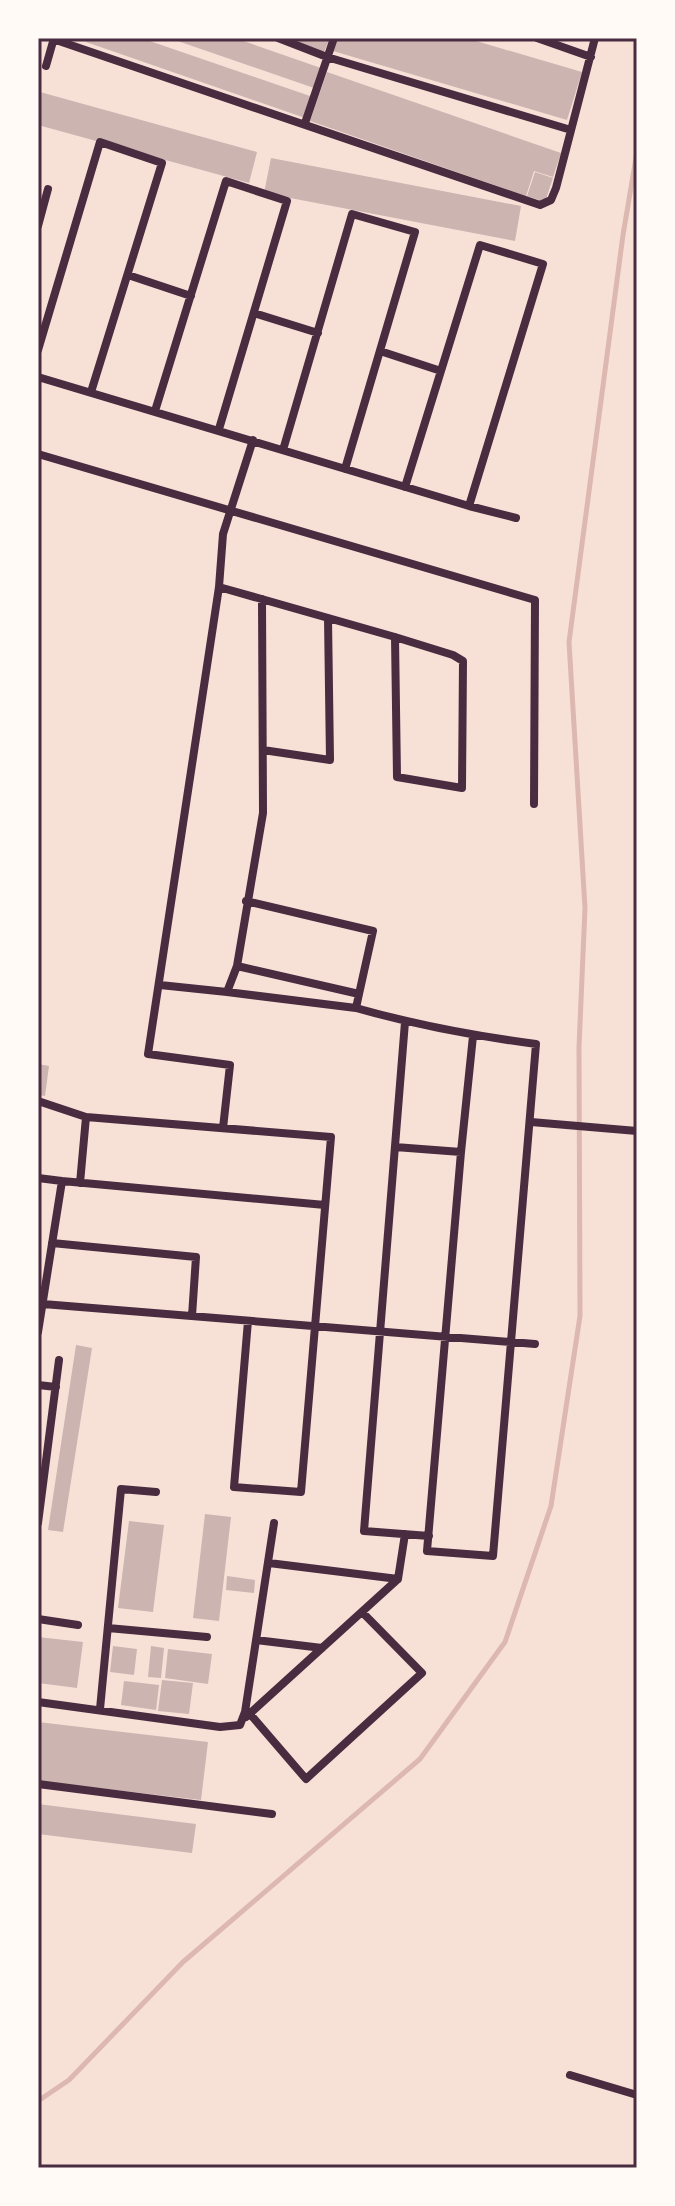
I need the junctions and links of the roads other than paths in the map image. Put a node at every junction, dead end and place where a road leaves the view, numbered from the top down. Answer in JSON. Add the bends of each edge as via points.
{"nodes":[{"id":1,"x":54,"y":38,"type":"edge"},
{"id":2,"x":278,"y":38,"type":"edge"},
{"id":3,"x":334,"y":38,"type":"edge"},
{"id":4,"x":537,"y":38,"type":"edge"},
{"id":5,"x":595,"y":38,"type":"edge"},
{"id":6,"x":327,"y":57,"type":"junction"},
{"id":7,"x":591,"y":57,"type":"junction"},
{"id":8,"x":46,"y":66,"type":"dead end"},
{"id":9,"x":305,"y":123,"type":"junction"},
{"id":10,"x":571,"y":130,"type":"junction"},
{"id":11,"x":48,"y":189,"type":"dead end"},
{"id":12,"x":38,"y":226,"type":"edge"},
{"id":13,"x":128,"y":275,"type":"junction"},
{"id":14,"x":191,"y":296,"type":"junction"},
{"id":15,"x":254,"y":313,"type":"junction"},
{"id":16,"x":318,"y":333,"type":"junction"},
{"id":17,"x":38,"y":350,"type":"edge"},
{"id":18,"x":380,"y":351,"type":"junction"},
{"id":19,"x":441,"y":371,"type":"junction"},
{"id":20,"x":38,"y":377,"type":"edge"},
{"id":21,"x":91,"y":392,"type":"junction"},
{"id":22,"x":155,"y":411,"type":"junction"},
{"id":23,"x":219,"y":429,"type":"junction"},
{"id":24,"x":253,"y":440,"type":"junction"},
{"id":25,"x":283,"y":450,"type":"junction"},
{"id":26,"x":38,"y":454,"type":"edge"},
{"id":27,"x":345,"y":469,"type":"junction"},
{"id":28,"x":405,"y":487,"type":"junction"},
{"id":29,"x":469,"y":506,"type":"junction"},
{"id":30,"x":232,"y":512,"type":"junction"},
{"id":31,"x":516,"y":518,"type":"dead end"},
{"id":32,"x":219,"y":587,"type":"junction"},
{"id":33,"x":262,"y":599,"type":"junction"},
{"id":34,"x":328,"y":618,"type":"junction"},
{"id":35,"x":395,"y":637,"type":"junction"},
{"id":36,"x":263,"y":750,"type":"junction"},
{"id":37,"x":534,"y":804,"type":"dead end"},
{"id":38,"x":246,"y":901,"type":"junction"},
{"id":39,"x":237,"y":966,"type":"junction"},
{"id":40,"x":160,"y":985,"type":"junction"},
{"id":41,"x":227,"y":992,"type":"junction"},
{"id":42,"x":359,"y":994,"type":"junction"},
{"id":43,"x":356,"y":1008,"type":"junction"},
{"id":44,"x":405,"y":1022,"type":"junction"},
{"id":45,"x":473,"y":1036,"type":"junction"},
{"id":46,"x":38,"y":1101,"type":"edge"},
{"id":47,"x":86,"y":1117,"type":"junction"},
{"id":48,"x":531,"y":1122,"type":"junction"},
{"id":49,"x":223,"y":1128,"type":"junction"},
{"id":50,"x":637,"y":1131,"type":"edge"},
{"id":51,"x":395,"y":1147,"type":"junction"},
{"id":52,"x":461,"y":1152,"type":"junction"},
{"id":53,"x":38,"y":1178,"type":"edge"},
{"id":54,"x":62,"y":1181,"type":"junction"},
{"id":55,"x":80,"y":1183,"type":"junction"},
{"id":56,"x":325,"y":1205,"type":"junction"},
{"id":57,"x":52,"y":1243,"type":"junction"},
{"id":58,"x":38,"y":1260,"type":"edge"},
{"id":59,"x":49,"y":1262,"type":"junction"},
{"id":60,"x":43,"y":1304,"type":"junction"},
{"id":61,"x":192,"y":1316,"type":"junction"},
{"id":62,"x":248,"y":1321,"type":"junction"},
{"id":63,"x":315,"y":1326,"type":"junction"},
{"id":64,"x":38,"y":1332,"type":"edge"},
{"id":65,"x":380,"y":1332,"type":"junction"},
{"id":66,"x":445,"y":1337,"type":"junction"},
{"id":67,"x":511,"y":1342,"type":"junction"},
{"id":68,"x":535,"y":1344,"type":"dead end"},
{"id":69,"x":59,"y":1360,"type":"dead end"},
{"id":70,"x":38,"y":1385,"type":"edge"},
{"id":71,"x":56,"y":1387,"type":"junction"},
{"id":72,"x":42,"y":1464,"type":"edge"},
{"id":73,"x":156,"y":1492,"type":"dead end"},
{"id":74,"x":38,"y":1523,"type":"edge"},
{"id":75,"x":274,"y":1523,"type":"dead end"},
{"id":76,"x":405,"y":1534,"type":"junction"},
{"id":77,"x":429,"y":1536,"type":"junction"},
{"id":78,"x":269,"y":1563,"type":"junction"},
{"id":79,"x":398,"y":1579,"type":"junction"},
{"id":80,"x":362,"y":1612,"type":"junction"},
{"id":81,"x":38,"y":1619,"type":"edge"},
{"id":82,"x":78,"y":1625,"type":"dead end"},
{"id":83,"x":108,"y":1628,"type":"junction"},
{"id":84,"x":207,"y":1637,"type":"dead end"},
{"id":85,"x":256,"y":1640,"type":"junction"},
{"id":86,"x":322,"y":1648,"type":"junction"},
{"id":87,"x":38,"y":1702,"type":"edge"},
{"id":88,"x":100,"y":1709,"type":"junction"},
{"id":89,"x":246,"y":1717,"type":"junction"},
{"id":90,"x":38,"y":1784,"type":"edge"},
{"id":91,"x":272,"y":1814,"type":"dead end"},
{"id":92,"x":570,"y":2075,"type":"dead end"},
{"id":93,"x":637,"y":2095,"type":"edge"}],
"edges":[{"from":1,"to":8,"type":"street"},
{"from":1,"to":9,"type":"street"},
{"from":2,"to":6,"type":"street"},
{"from":3,"to":6,"type":"street"},
{"from":4,"to":7,"type":"street"},
{"from":5,"to":7,"type":"street"},
{"from":6,"to":9,"type":"street"},
{"from":6,"to":10,"type":"street"},
{"from":7,"to":10,"type":"street"},
{"from":9,"to":10,"type":"street","via":[[540,205],[551,200],[556,188]]},
{"from":11,"to":12,"type":"street"},
{"from":13,"to":14,"type":"street"},
{"from":13,"to":17,"type":"street","via":[[162,163],[100,142]]},
{"from":13,"to":21,"type":"street"},
{"from":14,"to":15,"type":"street","via":[[226,181],[287,201]]},
{"from":14,"to":22,"type":"street"},
{"from":15,"to":16,"type":"street"},
{"from":15,"to":23,"type":"street"},
{"from":16,"to":18,"type":"street","via":[[352,214],[415,232]]},
{"from":16,"to":25,"type":"street"},
{"from":18,"to":19,"type":"street"},
{"from":18,"to":27,"type":"street"},
{"from":19,"to":28,"type":"street"},
{"from":19,"to":29,"type":"street","via":[[480,245],[543,264]]},
{"from":20,"to":21,"type":"street"},
{"from":21,"to":22,"type":"street"},
{"from":22,"to":23,"type":"street"},
{"from":23,"to":24,"type":"street"},
{"from":24,"to":25,"type":"street"},
{"from":24,"to":30,"type":"street"},
{"from":25,"to":27,"type":"street"},
{"from":26,"to":30,"type":"street"},
{"from":27,"to":28,"type":"street"},
{"from":28,"to":29,"type":"street"},
{"from":29,"to":31,"type":"street"},
{"from":30,"to":32,"type":"street","via":[[223,534]]},
{"from":30,"to":37,"type":"street","via":[[535,600]]},
{"from":32,"to":33,"type":"street"},
{"from":32,"to":40,"type":"street"},
{"from":33,"to":34,"type":"street"},
{"from":33,"to":36,"type":"street"},
{"from":34,"to":35,"type":"street"},
{"from":34,"to":36,"type":"street","via":[[330,760]]},
{"from":35,"to":35,"type":"street","via":[[397,777],[462,788],[463,661]]},
{"from":36,"to":38,"type":"street","via":[[263,813]]},
{"from":38,"to":39,"type":"street"},
{"from":38,"to":42,"type":"street","via":[[373,931]]},
{"from":39,"to":41,"type":"street"},
{"from":39,"to":42,"type":"street"},
{"from":40,"to":41,"type":"street"},
{"from":40,"to":49,"type":"street","via":[[148,1054],[230,1065]]},
{"from":41,"to":43,"type":"street"},
{"from":42,"to":43,"type":"street"},
{"from":43,"to":44,"type":"street"},
{"from":44,"to":45,"type":"street"},
{"from":44,"to":51,"type":"street"},
{"from":45,"to":48,"type":"street","via":[[536,1044]]},
{"from":45,"to":52,"type":"street"},
{"from":46,"to":47,"type":"street"},
{"from":47,"to":49,"type":"street"},
{"from":47,"to":55,"type":"street"},
{"from":48,"to":50,"type":"street"},
{"from":48,"to":67,"type":"street"},
{"from":49,"to":56,"type":"street","via":[[331,1137]]},
{"from":51,"to":52,"type":"street"},
{"from":51,"to":65,"type":"street"},
{"from":52,"to":66,"type":"street"},
{"from":53,"to":54,"type":"street"},
{"from":54,"to":55,"type":"street"},
{"from":54,"to":57,"type":"street"},
{"from":55,"to":56,"type":"street"},
{"from":56,"to":63,"type":"street"},
{"from":57,"to":59,"type":"street"},
{"from":57,"to":61,"type":"street","via":[[196,1257]]},
{"from":58,"to":59,"type":"street"},
{"from":59,"to":60,"type":"street"},
{"from":60,"to":61,"type":"street"},
{"from":60,"to":64,"type":"street"},
{"from":61,"to":62,"type":"street"},
{"from":62,"to":63,"type":"street"},
{"from":62,"to":63,"type":"street","via":[[234,1487],[301,1492]]},
{"from":63,"to":65,"type":"street"},
{"from":65,"to":66,"type":"street"},
{"from":65,"to":76,"type":"street","via":[[364,1531]]},
{"from":66,"to":67,"type":"street"},
{"from":66,"to":77,"type":"street"},
{"from":67,"to":68,"type":"street"},
{"from":67,"to":77,"type":"street","via":[[493,1556],[427,1551]]},
{"from":69,"to":71,"type":"street"},
{"from":70,"to":71,"type":"street"},
{"from":71,"to":72,"type":"street"},
{"from":72,"to":74,"type":"street"},
{"from":73,"to":83,"type":"street","via":[[121,1489]]},
{"from":75,"to":78,"type":"street"},
{"from":76,"to":77,"type":"street"},
{"from":76,"to":79,"type":"street"},
{"from":78,"to":79,"type":"street"},
{"from":78,"to":85,"type":"street"},
{"from":79,"to":80,"type":"street"},
{"from":80,"to":86,"type":"street"},
{"from":80,"to":89,"type":"street","via":[[422,1673],[306,1779]]},
{"from":81,"to":82,"type":"street"},
{"from":83,"to":84,"type":"street"},
{"from":83,"to":88,"type":"street"},
{"from":85,"to":86,"type":"street"},
{"from":85,"to":89,"type":"street"},
{"from":86,"to":89,"type":"street"},
{"from":87,"to":88,"type":"street"},
{"from":88,"to":89,"type":"street","via":[[220,1727],[240,1725]]},
{"from":90,"to":91,"type":"street"},
{"from":92,"to":93,"type":"street"}]}
